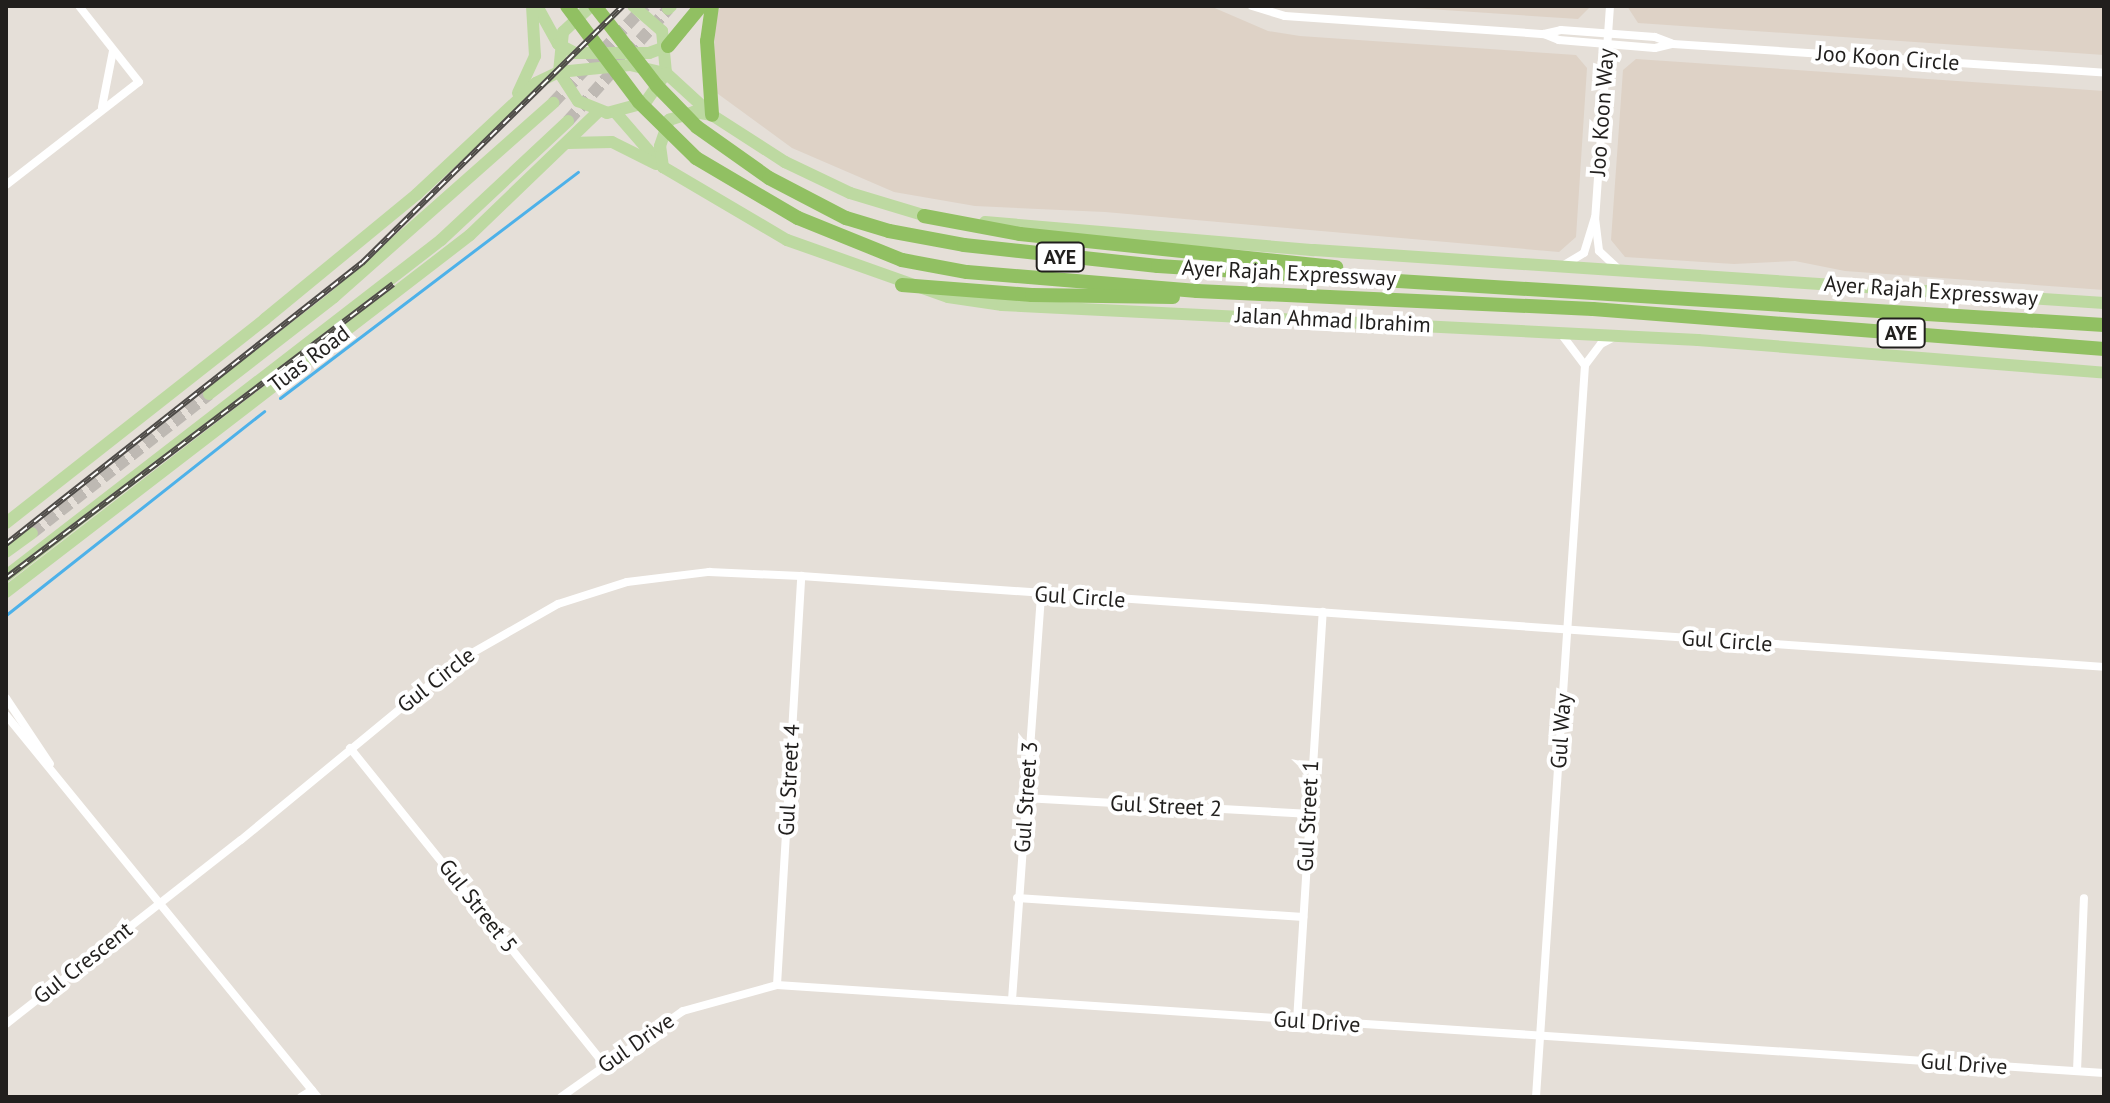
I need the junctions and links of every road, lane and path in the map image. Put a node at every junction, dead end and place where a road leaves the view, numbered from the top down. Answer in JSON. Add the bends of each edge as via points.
{"nodes":[{"id":1,"x":79,"y":6,"type":"edge"},
{"id":2,"x":534,"y":6,"type":"edge"},
{"id":3,"x":567,"y":6,"type":"edge"},
{"id":4,"x":593,"y":6,"type":"edge"},
{"id":5,"x":633,"y":6,"type":"edge"},
{"id":6,"x":701,"y":6,"type":"edge"},
{"id":7,"x":712,"y":6,"type":"edge"},
{"id":8,"x":1252,"y":6,"type":"edge"},
{"id":9,"x":1610,"y":6,"type":"edge"},
{"id":10,"x":1608,"y":33,"type":"junction"},
{"id":11,"x":1544,"y":34,"type":"junction"},
{"id":12,"x":558,"y":44,"type":"junction"},
{"id":13,"x":1607,"y":44,"type":"junction"},
{"id":14,"x":1673,"y":44,"type":"junction"},
{"id":15,"x":668,"y":46,"type":"junction"},
{"id":16,"x":113,"y":50,"type":"junction"},
{"id":17,"x":559,"y":72,"type":"junction"},
{"id":18,"x":666,"y":73,"type":"junction"},
{"id":19,"x":2104,"y":73,"type":"edge"},
{"id":20,"x":553,"y":103,"type":"tunnel mouth"},
{"id":21,"x":101,"y":110,"type":"junction"},
{"id":22,"x":599,"y":111,"type":"junction"},
{"id":23,"x":616,"y":113,"type":"junction"},
{"id":24,"x":712,"y":115,"type":"junction"},
{"id":25,"x":497,"y":121,"type":"junction"},
{"id":26,"x":568,"y":121,"type":"tunnel mouth"},
{"id":27,"x":567,"y":143,"type":"junction"},
{"id":28,"x":663,"y":167,"type":"junction"},
{"id":29,"x":6,"y":185,"type":"edge"},
{"id":30,"x":924,"y":216,"type":"junction"},
{"id":31,"x":1595,"y":218,"type":"junction"},
{"id":32,"x":1560,"y":267,"type":"junction"},
{"id":33,"x":1625,"y":271,"type":"junction"},
{"id":34,"x":1451,"y":282,"type":"junction"},
{"id":35,"x":902,"y":285,"type":"junction"},
{"id":36,"x":1197,"y":291,"type":"junction"},
{"id":37,"x":2104,"y":303,"type":"edge"},
{"id":38,"x":2104,"y":325,"type":"edge"},
{"id":39,"x":1554,"y":331,"type":"junction"},
{"id":40,"x":1619,"y":336,"type":"junction"},
{"id":41,"x":2104,"y":349,"type":"edge"},
{"id":42,"x":1585,"y":365,"type":"junction"},
{"id":43,"x":2104,"y":373,"type":"edge"},
{"id":44,"x":209,"y":394,"type":"tunnel mouth"},
{"id":45,"x":6,"y":523,"type":"edge"},
{"id":46,"x":32,"y":533,"type":"tunnel mouth"},
{"id":47,"x":6,"y":552,"type":"edge"},
{"id":48,"x":6,"y":576,"type":"edge"},
{"id":49,"x":801,"y":576,"type":"junction"},
{"id":50,"x":6,"y":592,"type":"edge"},
{"id":51,"x":1041,"y":594,"type":"junction"},
{"id":52,"x":1323,"y":612,"type":"junction"},
{"id":53,"x":1568,"y":631,"type":"junction"},
{"id":54,"x":2104,"y":667,"type":"edge"},
{"id":55,"x":6,"y":698,"type":"edge"},
{"id":56,"x":6,"y":715,"type":"edge"},
{"id":57,"x":350,"y":748,"type":"junction"},
{"id":58,"x":50,"y":765,"type":"junction"},
{"id":59,"x":1024,"y":798,"type":"junction"},
{"id":60,"x":1307,"y":814,"type":"junction"},
{"id":61,"x":1017,"y":898,"type":"junction"},
{"id":62,"x":2084,"y":898,"type":"dead end"},
{"id":63,"x":160,"y":902,"type":"junction"},
{"id":64,"x":1303,"y":917,"type":"junction"},
{"id":65,"x":777,"y":985,"type":"junction"},
{"id":66,"x":1012,"y":1000,"type":"junction"},
{"id":67,"x":1297,"y":1021,"type":"junction"},
{"id":68,"x":6,"y":1024,"type":"edge"},
{"id":69,"x":1539,"y":1035,"type":"junction"},
{"id":70,"x":604,"y":1064,"type":"junction"},
{"id":71,"x":2077,"y":1071,"type":"junction"},
{"id":72,"x":2104,"y":1073,"type":"edge"},
{"id":73,"x":314,"y":1093,"type":"edge"},
{"id":74,"x":301,"y":1097,"type":"edge"},
{"id":75,"x":561,"y":1097,"type":"edge"},
{"id":76,"x":1536,"y":1097,"type":"edge"}],
"edges":[{"from":1,"to":16,"type":"street"},
{"from":2,"to":12,"type":"main road"},
{"from":2,"to":25,"type":"main road","via":[[531,74]]},
{"from":3,"to":36,"type":"highway","name":"Ayer Rajah Expressway","number":"AYE","via":[[639,102],[681,144],[741,189],[846,241],[902,260],[967,272]]},
{"from":4,"to":12,"type":"main road","via":[[570,21]]},
{"from":4,"to":34,"type":"highway","name":"Ayer Rajah Expressway","number":"AYE","via":[[697,127],[769,178],[846,218],[889,231],[1062,257]]},
{"from":5,"to":15,"type":"main road","via":[[653,19]]},
{"from":6,"to":15,"type":"highway"},
{"from":7,"to":24,"type":"highway","via":[[707,41]]},
{"from":8,"to":11,"type":"street","name":"Joo Koon Circle","via":[[1285,16]]},
{"from":9,"to":10,"type":"street","name":"Joo Koon Way"},
{"from":10,"to":11,"type":"street","name":"Joo Koon Circle"},
{"from":10,"to":13,"type":"street","name":"Joo Koon Way"},
{"from":10,"to":14,"type":"street","name":"Joo Koon Circle"},
{"from":11,"to":13,"type":"street","name":"Joo Koon Circle"},
{"from":12,"to":15,"type":"main road","via":[[575,53],[649,53]]},
{"from":12,"to":17,"type":"main road"},
{"from":13,"to":14,"type":"street","name":"Joo Koon Circle"},
{"from":13,"to":31,"type":"street","name":"Joo Koon Way"},
{"from":14,"to":19,"type":"street","name":"Joo Koon Circle"},
{"from":15,"to":18,"type":"main road"},
{"from":16,"to":21,"type":"street"},
{"from":16,"to":21,"type":"street","via":[[139,82]]},
{"from":17,"to":18,"type":"main road","via":[[630,65]]},
{"from":17,"to":22,"type":"main road","via":[[578,101]]},
{"from":17,"to":25,"type":"main road","via":[[536,83]]},
{"from":18,"to":23,"type":"main road","via":[[645,103]]},
{"from":18,"to":24,"type":"main road"},
{"from":20,"to":44,"type":"main road","name":"Tuas Road","via":[[334,297]]},
{"from":21,"to":29,"type":"street"},
{"from":22,"to":23,"type":"main road"},
{"from":22,"to":27,"type":"main road","name":"Tuas Road"},
{"from":23,"to":28,"type":"main road","name":"Jalan Ahmad Ibrahim"},
{"from":24,"to":28,"type":"main road","via":[[694,112],[669,120],[660,146]]},
{"from":24,"to":30,"type":"main road","via":[[829,185]]},
{"from":25,"to":45,"type":"main road","via":[[265,319]]},
{"from":26,"to":48,"type":"main road","name":"Tuas Road","via":[[441,240]]},
{"from":27,"to":28,"type":"main road","via":[[612,142]]},
{"from":27,"to":50,"type":"main road","name":"Tuas Road","via":[[505,206],[421,275]]},
{"from":28,"to":35,"type":"main road","name":"Jalan Ahmad Ibrahim","via":[[787,240]]},
{"from":30,"to":32,"type":"main road"},
{"from":30,"to":34,"type":"highway","via":[[1020,234]]},
{"from":31,"to":32,"type":"street","name":"Joo Koon Way","via":[[1584,253]]},
{"from":31,"to":33,"type":"street","name":"Joo Koon Way","via":[[1604,259]]},
{"from":32,"to":33,"type":"main road"},
{"from":33,"to":37,"type":"main road"},
{"from":34,"to":38,"type":"highway","name":"Ayer Rajah Expressway","number":"AYE"},
{"from":35,"to":36,"type":"highway","via":[[1152,298]]},
{"from":35,"to":39,"type":"main road","name":"Jalan Ahmad Ibrahim","via":[[1002,305]]},
{"from":36,"to":41,"type":"highway","name":"Ayer Rajah Expressway","number":"AYE","via":[[1593,309]]},
{"from":39,"to":40,"type":"main road","name":"Jalan Ahmad Ibrahim"},
{"from":39,"to":42,"type":"street","via":[[1578,350]]},
{"from":40,"to":42,"type":"street","via":[[1601,344]]},
{"from":40,"to":43,"type":"main road","name":"Jalan Ahmad Ibrahim"},
{"from":42,"to":53,"type":"street","name":"Gul Way"},
{"from":46,"to":47,"type":"main road"},
{"from":49,"to":51,"type":"street","name":"Gul Circle"},
{"from":49,"to":57,"type":"street","name":"Gul Circle","via":[[665,576],[569,600],[484,642]]},
{"from":49,"to":65,"type":"street","name":"Gul Street 4"},
{"from":51,"to":52,"type":"street","name":"Gul Circle"},
{"from":51,"to":59,"type":"street","name":"Gul Street 3"},
{"from":52,"to":53,"type":"street","name":"Gul Circle"},
{"from":52,"to":60,"type":"street","name":"Gul Street 1"},
{"from":53,"to":54,"type":"street","name":"Gul Circle"},
{"from":53,"to":69,"type":"street","name":"Gul Way"},
{"from":55,"to":58,"type":"street"},
{"from":56,"to":58,"type":"street"},
{"from":57,"to":63,"type":"street","name":"Gul Circle"},
{"from":57,"to":70,"type":"street","name":"Gul Street 5"},
{"from":58,"to":63,"type":"street"},
{"from":59,"to":60,"type":"street","name":"Gul Street 2"},
{"from":59,"to":61,"type":"street","name":"Gul Street 3"},
{"from":60,"to":64,"type":"street","name":"Gul Street 1"},
{"from":61,"to":64,"type":"street"},
{"from":61,"to":66,"type":"street","name":"Gul Street 3"},
{"from":62,"to":71,"type":"street"},
{"from":63,"to":68,"type":"street","name":"Gul Crescent"},
{"from":63,"to":73,"type":"street"},
{"from":64,"to":67,"type":"street","name":"Gul Street 1"},
{"from":65,"to":66,"type":"street","name":"Gul Drive"},
{"from":65,"to":70,"type":"street","name":"Gul Drive","via":[[683,1011]]},
{"from":66,"to":67,"type":"street","name":"Gul Drive"},
{"from":67,"to":69,"type":"street","name":"Gul Drive"},
{"from":69,"to":71,"type":"street","name":"Gul Drive"},
{"from":69,"to":76,"type":"street","name":"Gul Way"},
{"from":70,"to":75,"type":"street","name":"Gul Drive"},
{"from":71,"to":72,"type":"street","name":"Gul Drive"},
{"from":73,"to":74,"type":"street"}]}
